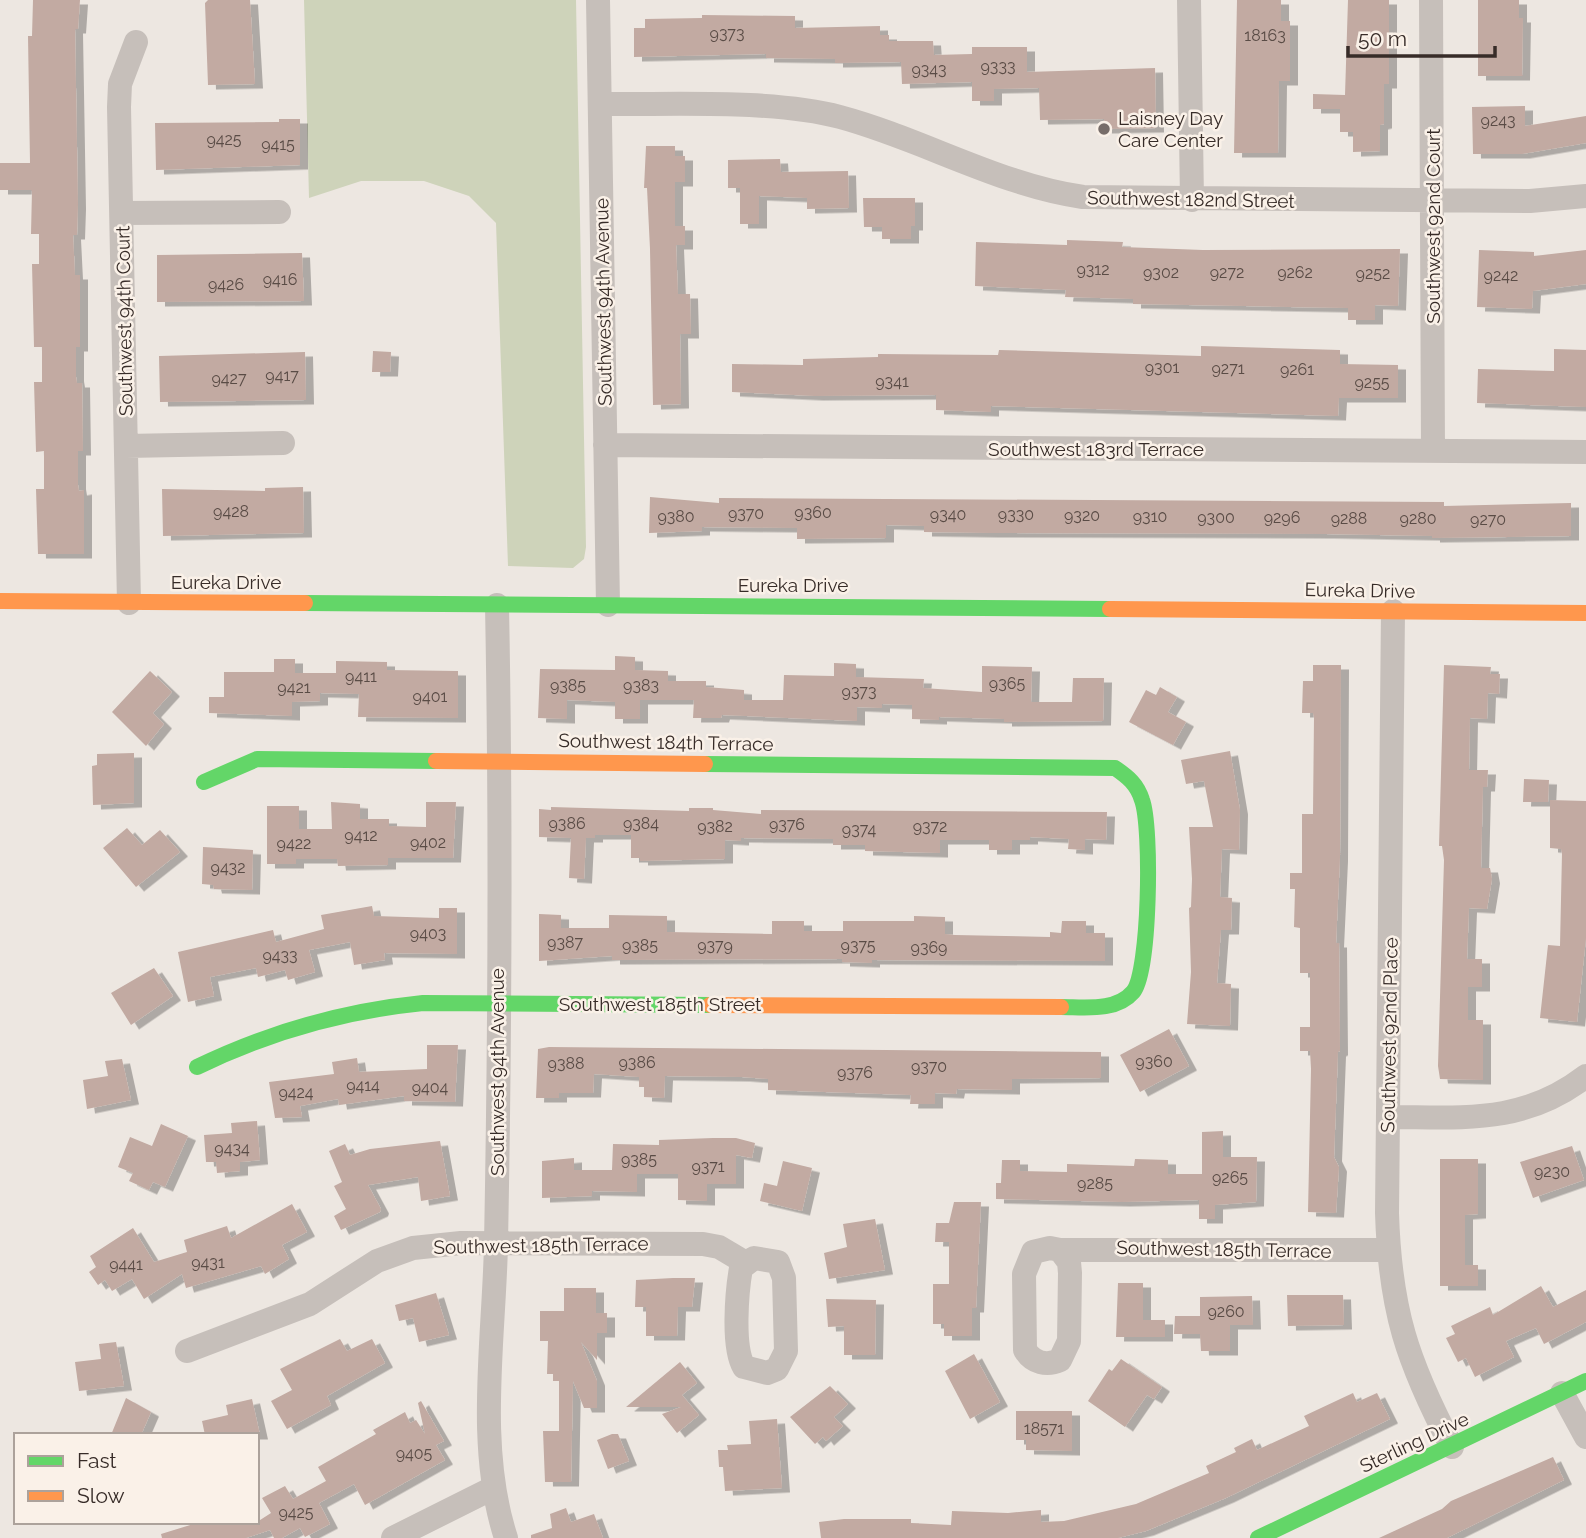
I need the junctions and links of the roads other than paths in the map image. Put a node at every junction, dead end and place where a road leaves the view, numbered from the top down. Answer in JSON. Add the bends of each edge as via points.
{"nodes":[{"id":1,"x":598,"y":0,"type":"edge"},
{"id":2,"x":1189,"y":0,"type":"edge"},
{"id":3,"x":1431,"y":0,"type":"edge"},
{"id":4,"x":136,"y":42,"type":"dead end"},
{"id":5,"x":600,"y":104,"type":"junction"},
{"id":6,"x":1586,"y":196,"type":"edge"},
{"id":7,"x":1433,"y":200,"type":"junction"},
{"id":8,"x":1192,"y":201,"type":"junction"},
{"id":9,"x":279,"y":212,"type":"dead end"},
{"id":10,"x":122,"y":213,"type":"junction"},
{"id":11,"x":283,"y":443,"type":"dead end"},
{"id":12,"x":605,"y":445,"type":"junction"},
{"id":13,"x":126,"y":446,"type":"junction"},
{"id":14,"x":1433,"y":451,"type":"junction"},
{"id":15,"x":1586,"y":452,"type":"edge"},
{"id":16,"x":0,"y":601,"type":"edge"},
{"id":17,"x":129,"y":603,"type":"junction"},
{"id":18,"x":497,"y":605,"type":"junction"},
{"id":19,"x":608,"y":605,"type":"junction"},
{"id":20,"x":1393,"y":611,"type":"junction"},
{"id":21,"x":1586,"y":613,"type":"edge"},
{"id":22,"x":499,"y":761,"type":"junction"},
{"id":23,"x":204,"y":782,"type":"dead end"},
{"id":24,"x":1132,"y":994,"type":"joint"},
{"id":25,"x":497,"y":1003,"type":"junction"},
{"id":26,"x":197,"y":1067,"type":"dead end"},
{"id":27,"x":1586,"y":1076,"type":"edge"},
{"id":28,"x":1388,"y":1117,"type":"junction"},
{"id":29,"x":496,"y":1244,"type":"junction"},
{"id":30,"x":1060,"y":1250,"type":"dead end"},
{"id":31,"x":1388,"y":1250,"type":"junction"},
{"id":32,"x":746,"y":1263,"type":"dead end"},
{"id":33,"x":187,"y":1351,"type":"dead end"},
{"id":34,"x":1586,"y":1381,"type":"edge"},
{"id":35,"x":1562,"y":1393,"type":"junction"},
{"id":36,"x":1586,"y":1437,"type":"edge"},
{"id":37,"x":1452,"y":1447,"type":"junction"},
{"id":38,"x":493,"y":1488,"type":"junction"},
{"id":39,"x":394,"y":1538,"type":"edge"},
{"id":40,"x":506,"y":1538,"type":"edge"},
{"id":41,"x":1258,"y":1538,"type":"edge"}],
"edges":[{"from":1,"to":5,"type":"street","name":"Southwest 94th Avenue"},
{"from":2,"to":8,"type":"street"},
{"from":3,"to":7,"type":"street","name":"Southwest 92nd Court"},
{"from":4,"to":10,"type":"street","name":"Southwest 94th Court","via":[[120,84]]},
{"from":5,"to":8,"type":"street","name":"Southwest 182nd Street","via":[[817,112],[861,123],[1062,194]]},
{"from":5,"to":12,"type":"street","name":"Southwest 94th Avenue"},
{"from":6,"to":7,"type":"street","name":"Southwest 182nd Street"},
{"from":7,"to":8,"type":"street","name":"Southwest 182nd Street"},
{"from":7,"to":14,"type":"street","name":"Southwest 92nd Court"},
{"from":9,"to":10,"type":"street"},
{"from":10,"to":13,"type":"street","name":"Southwest 94th Court"},
{"from":11,"to":13,"type":"street"},
{"from":12,"to":14,"type":"street","name":"Southwest 183rd Terrace"},
{"from":12,"to":19,"type":"street","name":"Southwest 94th Avenue"},
{"from":13,"to":17,"type":"street","name":"Southwest 94th Court"},
{"from":14,"to":15,"type":"street","name":"Southwest 183rd Terrace"},
{"from":16,"to":17,"type":"street","name":"Eureka Drive"},
{"from":17,"to":18,"type":"street","name":"Eureka Drive"},
{"from":18,"to":19,"type":"street","name":"Eureka Drive"},
{"from":18,"to":22,"type":"street","name":"Southwest 94th Avenue"},
{"from":19,"to":20,"type":"street","name":"Eureka Drive"},
{"from":20,"to":21,"type":"street","name":"Eureka Drive"},
{"from":20,"to":28,"type":"street","name":"Southwest 92nd Place"},
{"from":22,"to":23,"type":"street","name":"Southwest 184th Terrace","via":[[257,759]]},
{"from":22,"to":24,"type":"street","name":"Southwest 184th Terrace","via":[[1115,768],[1129,777],[1140,793],[1144,821],[1144,962]]},
{"from":22,"to":25,"type":"street","name":"Southwest 94th Avenue"},
{"from":24,"to":25,"type":"street","name":"Southwest 185th Street","via":[[1099,1007]]},
{"from":25,"to":26,"type":"street","name":"Southwest 185th Street","via":[[423,1003],[350,1012],[246,1042]]},
{"from":25,"to":29,"type":"street","name":"Southwest 94th Avenue"},
{"from":27,"to":28,"type":"street","via":[[1545,1102],[1514,1113]]},
{"from":28,"to":31,"type":"street","name":"Southwest 92nd Place"},
{"from":29,"to":32,"type":"street","name":"Southwest 185th Terrace","via":[[703,1244],[719,1247]]},
{"from":29,"to":33,"type":"street","name":"Southwest 185th Terrace","via":[[434,1245],[395,1254],[310,1304]]},
{"from":29,"to":38,"type":"street","name":"Southwest 94th Avenue","via":[[489,1452]]},
{"from":30,"to":31,"type":"street","name":"Southwest 185th Terrace"},
{"from":31,"to":37,"type":"street","name":"Southwest 92nd Place","via":[[1399,1328]]},
{"from":34,"to":35,"type":"street","name":"Sterling Drive"},
{"from":35,"to":36,"type":"street"},
{"from":35,"to":37,"type":"street","name":"Sterling Drive"},
{"from":37,"to":41,"type":"street","name":"Sterling Drive"},
{"from":38,"to":39,"type":"street"},
{"from":38,"to":40,"type":"street","name":"Southwest 94th Avenue"}]}
